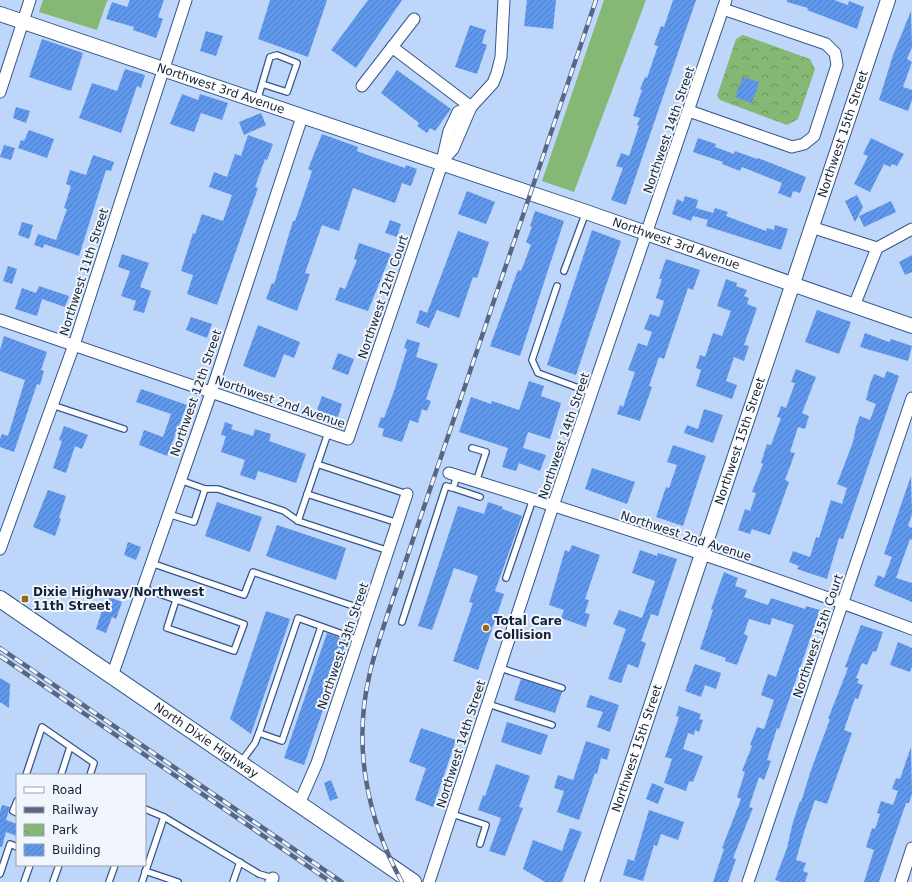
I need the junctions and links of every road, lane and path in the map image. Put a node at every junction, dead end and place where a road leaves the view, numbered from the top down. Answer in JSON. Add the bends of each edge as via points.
{"nodes":[{"id":1,"x":30,"y":0,"type":"edge"},
{"id":2,"x":186,"y":0,"type":"edge"},
{"id":3,"x":504,"y":0,"type":"edge"},
{"id":4,"x":888,"y":0,"type":"edge"},
{"id":5,"x":725,"y":5,"type":"edge"},
{"id":6,"x":0,"y":14,"type":"edge"},
{"id":7,"x":414,"y":19,"type":"dead end"},
{"id":8,"x":23,"y":22,"type":"junction"},
{"id":9,"x":392,"y":47,"type":"junction"},
{"id":10,"x":163,"y":70,"type":"junction"},
{"id":11,"x":262,"y":84,"type":"junction"},
{"id":12,"x":362,"y":86,"type":"dead end"},
{"id":13,"x":0,"y":92,"type":"edge"},
{"id":14,"x":256,"y":102,"type":"junction"},
{"id":15,"x":471,"y":107,"type":"junction"},
{"id":16,"x":689,"y":111,"type":"junction"},
{"id":17,"x":302,"y":117,"type":"junction"},
{"id":18,"x":441,"y":163,"type":"junction"},
{"id":19,"x":586,"y":212,"type":"junction"},
{"id":20,"x":811,"y":227,"type":"junction"},
{"id":21,"x":912,"y":229,"type":"edge"},
{"id":22,"x":648,"y":234,"type":"junction"},
{"id":23,"x":876,"y":248,"type":"junction"},
{"id":24,"x":564,"y":271,"type":"dead end"},
{"id":25,"x":791,"y":285,"type":"junction"},
{"id":26,"x":557,"y":286,"type":"dead end"},
{"id":27,"x":854,"y":306,"type":"junction"},
{"id":28,"x":0,"y":320,"type":"edge"},
{"id":29,"x":912,"y":326,"type":"edge"},
{"id":30,"x":74,"y":345,"type":"junction"},
{"id":31,"x":210,"y":393,"type":"junction"},
{"id":32,"x":592,"y":393,"type":"junction"},
{"id":33,"x":912,"y":398,"type":"edge"},
{"id":34,"x":52,"y":405,"type":"junction"},
{"id":35,"x":124,"y":429,"type":"dead end"},
{"id":36,"x":328,"y":432,"type":"junction"},
{"id":37,"x":348,"y":439,"type":"joint"},
{"id":38,"x":472,"y":448,"type":"dead end"},
{"id":39,"x":317,"y":464,"type":"junction"},
{"id":40,"x":453,"y":474,"type":"joint"},
{"id":41,"x":180,"y":480,"type":"junction"},
{"id":42,"x":476,"y":482,"type":"junction"},
{"id":43,"x":454,"y":488,"type":"junction"},
{"id":44,"x":205,"y":489,"type":"junction"},
{"id":45,"x":307,"y":494,"type":"junction"},
{"id":46,"x":407,"y":494,"type":"joint"},
{"id":47,"x":480,"y":497,"type":"dead end"},
{"id":48,"x":533,"y":500,"type":"junction"},
{"id":49,"x":553,"y":506,"type":"junction"},
{"id":50,"x":168,"y":514,"type":"junction"},
{"id":51,"x":298,"y":521,"type":"junction"},
{"id":52,"x":398,"y":523,"type":"junction"},
{"id":53,"x":0,"y":549,"type":"edge"},
{"id":54,"x":388,"y":551,"type":"junction"},
{"id":55,"x":702,"y":554,"type":"junction"},
{"id":56,"x":151,"y":563,"type":"junction"},
{"id":57,"x":506,"y":578,"type":"dead end"},
{"id":58,"x":143,"y":588,"type":"junction"},
{"id":59,"x":0,"y":599,"type":"edge"},
{"id":60,"x":176,"y":600,"type":"junction"},
{"id":61,"x":843,"y":603,"type":"junction"},
{"id":62,"x":368,"y":611,"type":"junction"},
{"id":63,"x":402,"y":622,"type":"dead end"},
{"id":64,"x":321,"y":626,"type":"junction"},
{"id":65,"x":912,"y":629,"type":"edge"},
{"id":66,"x":358,"y":640,"type":"junction"},
{"id":67,"x":500,"y":668,"type":"junction"},
{"id":68,"x":112,"y":676,"type":"junction"},
{"id":69,"x":562,"y":688,"type":"dead end"},
{"id":70,"x":488,"y":704,"type":"junction"},
{"id":71,"x":552,"y":726,"type":"dead end"},
{"id":72,"x":259,"y":733,"type":"junction"},
{"id":73,"x":70,"y":747,"type":"junction"},
{"id":74,"x":240,"y":764,"type":"junction"},
{"id":75,"x":26,"y":774,"type":"edge"},
{"id":76,"x":61,"y":774,"type":"edge"},
{"id":77,"x":90,"y":774,"type":"edge"},
{"id":78,"x":299,"y":804,"type":"junction"},
{"id":79,"x":146,"y":809,"type":"edge"},
{"id":80,"x":452,"y":814,"type":"junction"},
{"id":81,"x":164,"y":817,"type":"junction"},
{"id":82,"x":480,"y":844,"type":"dead end"},
{"id":83,"x":16,"y":847,"type":"edge"},
{"id":84,"x":912,"y":848,"type":"edge"},
{"id":85,"x":240,"y":862,"type":"junction"},
{"id":86,"x":30,"y":866,"type":"edge"},
{"id":87,"x":59,"y":866,"type":"edge"},
{"id":88,"x":115,"y":866,"type":"edge"},
{"id":89,"x":145,"y":872,"type":"junction"},
{"id":90,"x":0,"y":874,"type":"edge"},
{"id":91,"x":272,"y":880,"type":"edge"},
{"id":92,"x":24,"y":882,"type":"edge"},
{"id":93,"x":53,"y":882,"type":"edge"},
{"id":94,"x":109,"y":882,"type":"edge"},
{"id":95,"x":142,"y":882,"type":"edge"},
{"id":96,"x":178,"y":882,"type":"edge"},
{"id":97,"x":233,"y":882,"type":"edge"},
{"id":98,"x":413,"y":882,"type":"edge"},
{"id":99,"x":429,"y":882,"type":"edge"},
{"id":100,"x":592,"y":882,"type":"edge"},
{"id":101,"x":748,"y":882,"type":"edge"},
{"id":102,"x":901,"y":882,"type":"edge"}],
"edges":[{"from":1,"to":8,"type":"street"},
{"from":2,"to":10,"type":"street","name":"Northwest 11th Street"},
{"from":3,"to":15,"type":"street","via":[[501,57],[497,73],[493,83]]},
{"from":4,"to":20,"type":"street","name":"Northwest 15th Street"},
{"from":5,"to":16,"type":"street","name":"Northwest 14th Street"},
{"from":5,"to":16,"type":"street","via":[[826,44],[835,53],[837,65],[814,136],[804,144],[792,147]]},
{"from":6,"to":8,"type":"street","name":"Northwest 3rd Avenue"},
{"from":7,"to":9,"type":"street"},
{"from":8,"to":10,"type":"street","name":"Northwest 3rd Avenue"},
{"from":8,"to":13,"type":"street"},
{"from":9,"to":12,"type":"street"},
{"from":9,"to":15,"type":"street"},
{"from":10,"to":14,"type":"street","name":"Northwest 3rd Avenue"},
{"from":10,"to":30,"type":"street","name":"Northwest 11th Street"},
{"from":11,"to":11,"type":"lane","via":[[270,57],[277,55],[298,63],[287,92]]},
{"from":11,"to":14,"type":"lane"},
{"from":14,"to":17,"type":"street","name":"Northwest 3rd Avenue"},
{"from":15,"to":18,"type":"street","via":[[458,112],[451,125]]},
{"from":16,"to":22,"type":"street","name":"Northwest 14th Street"},
{"from":17,"to":18,"type":"street","name":"Northwest 3rd Avenue"},
{"from":17,"to":31,"type":"street","name":"Northwest 12th Street"},
{"from":18,"to":19,"type":"street","name":"Northwest 3rd Avenue"},
{"from":18,"to":37,"type":"street","name":"Northwest 12th Court"},
{"from":19,"to":22,"type":"street","name":"Northwest 3rd Avenue"},
{"from":19,"to":24,"type":"lane"},
{"from":20,"to":23,"type":"street"},
{"from":20,"to":25,"type":"street","name":"Northwest 15th Street"},
{"from":21,"to":23,"type":"street"},
{"from":22,"to":25,"type":"street","name":"Northwest 3rd Avenue"},
{"from":22,"to":32,"type":"street","name":"Northwest 14th Street"},
{"from":23,"to":27,"type":"street"},
{"from":25,"to":27,"type":"street","name":"Northwest 3rd Avenue"},
{"from":25,"to":55,"type":"street","name":"Northwest 15th Street"},
{"from":26,"to":32,"type":"lane","via":[[532,360],[533,366],[538,373]]},
{"from":27,"to":29,"type":"street","name":"Northwest 3rd Avenue"},
{"from":28,"to":30,"type":"street","name":"Northwest 2nd Avenue"},
{"from":30,"to":31,"type":"street","name":"Northwest 2nd Avenue"},
{"from":30,"to":34,"type":"street","name":"Northwest 11th Street"},
{"from":31,"to":36,"type":"street","name":"Northwest 2nd Avenue"},
{"from":31,"to":41,"type":"street","name":"Northwest 12th Street"},
{"from":32,"to":49,"type":"street","name":"Northwest 14th Street"},
{"from":33,"to":61,"type":"street","name":"Northwest 15th Court"},
{"from":34,"to":35,"type":"lane"},
{"from":34,"to":53,"type":"street","name":"Northwest 11th Street"},
{"from":36,"to":37,"type":"street","name":"Northwest 2nd Avenue"},
{"from":36,"to":39,"type":"lane"},
{"from":38,"to":42,"type":"lane","via":[[486,452]]},
{"from":39,"to":45,"type":"lane"},
{"from":39,"to":46,"type":"lane"},
{"from":40,"to":42,"type":"street","name":"Northwest 2nd Avenue"},
{"from":40,"to":43,"type":"lane"},
{"from":41,"to":44,"type":"lane"},
{"from":41,"to":50,"type":"street","name":"Northwest 12th Street"},
{"from":42,"to":48,"type":"street","name":"Northwest 2nd Avenue"},
{"from":43,"to":47,"type":"lane"},
{"from":43,"to":63,"type":"lane","via":[[446,486]]},
{"from":44,"to":50,"type":"lane","via":[[194,522]]},
{"from":44,"to":51,"type":"lane","via":[[218,489],[284,511]]},
{"from":45,"to":51,"type":"lane"},
{"from":45,"to":52,"type":"lane"},
{"from":46,"to":52,"type":"street","name":"Northwest 13th Street"},
{"from":48,"to":49,"type":"street","name":"Northwest 2nd Avenue"},
{"from":48,"to":57,"type":"lane"},
{"from":49,"to":55,"type":"street","name":"Northwest 2nd Avenue"},
{"from":49,"to":67,"type":"street","name":"Northwest 14th Street"},
{"from":50,"to":56,"type":"street","name":"Northwest 12th Street"},
{"from":51,"to":54,"type":"lane"},
{"from":52,"to":54,"type":"street","name":"Northwest 13th Street"},
{"from":54,"to":62,"type":"street","name":"Northwest 13th Street"},
{"from":55,"to":61,"type":"street","name":"Northwest 2nd Avenue"},
{"from":55,"to":100,"type":"street","name":"Northwest 15th Street"},
{"from":56,"to":58,"type":"street","name":"Northwest 12th Street"},
{"from":56,"to":62,"type":"lane","via":[[244,595],[253,572]]},
{"from":58,"to":60,"type":"lane"},
{"from":58,"to":68,"type":"street","name":"Northwest 12th Street"},
{"from":59,"to":68,"type":"main road","name":"North Dixie Highway"},
{"from":60,"to":60,"type":"lane","via":[[244,624],[234,651],[167,628]]},
{"from":61,"to":65,"type":"street","name":"Northwest 2nd Avenue"},
{"from":61,"to":101,"type":"street","name":"Northwest 15th Court"},
{"from":62,"to":66,"type":"street","name":"Northwest 13th Street"},
{"from":64,"to":66,"type":"lane"},
{"from":64,"to":72,"type":"lane","via":[[282,741]]},
{"from":64,"to":72,"type":"lane","via":[[298,618]]},
{"from":66,"to":78,"type":"street","name":"Northwest 13th Street","via":[[317,763]]},
{"from":67,"to":69,"type":"lane"},
{"from":67,"to":70,"type":"street","name":"Northwest 14th Street"},
{"from":68,"to":74,"type":"main road","name":"North Dixie Highway"},
{"from":70,"to":71,"type":"lane"},
{"from":70,"to":80,"type":"street","name":"Northwest 14th Street"},
{"from":72,"to":74,"type":"lane"},
{"from":73,"to":75,"type":"lane","via":[[42,727]]},
{"from":73,"to":76,"type":"lane"},
{"from":73,"to":77,"type":"lane","via":[[94,763]]},
{"from":74,"to":78,"type":"main road","name":"North Dixie Highway"},
{"from":78,"to":98,"type":"main road","name":"North Dixie Highway"},
{"from":79,"to":81,"type":"lane"},
{"from":80,"to":82,"type":"lane","via":[[486,825]]},
{"from":80,"to":99,"type":"street","name":"Northwest 14th Street"},
{"from":81,"to":85,"type":"lane"},
{"from":81,"to":89,"type":"lane"},
{"from":83,"to":90,"type":"lane","via":[[10,844]]},
{"from":84,"to":102,"type":"street"},
{"from":85,"to":91,"type":"lane"},
{"from":85,"to":97,"type":"lane"},
{"from":86,"to":92,"type":"lane"},
{"from":87,"to":93,"type":"lane"},
{"from":88,"to":94,"type":"lane"},
{"from":89,"to":95,"type":"lane"},
{"from":89,"to":96,"type":"lane"}]}
